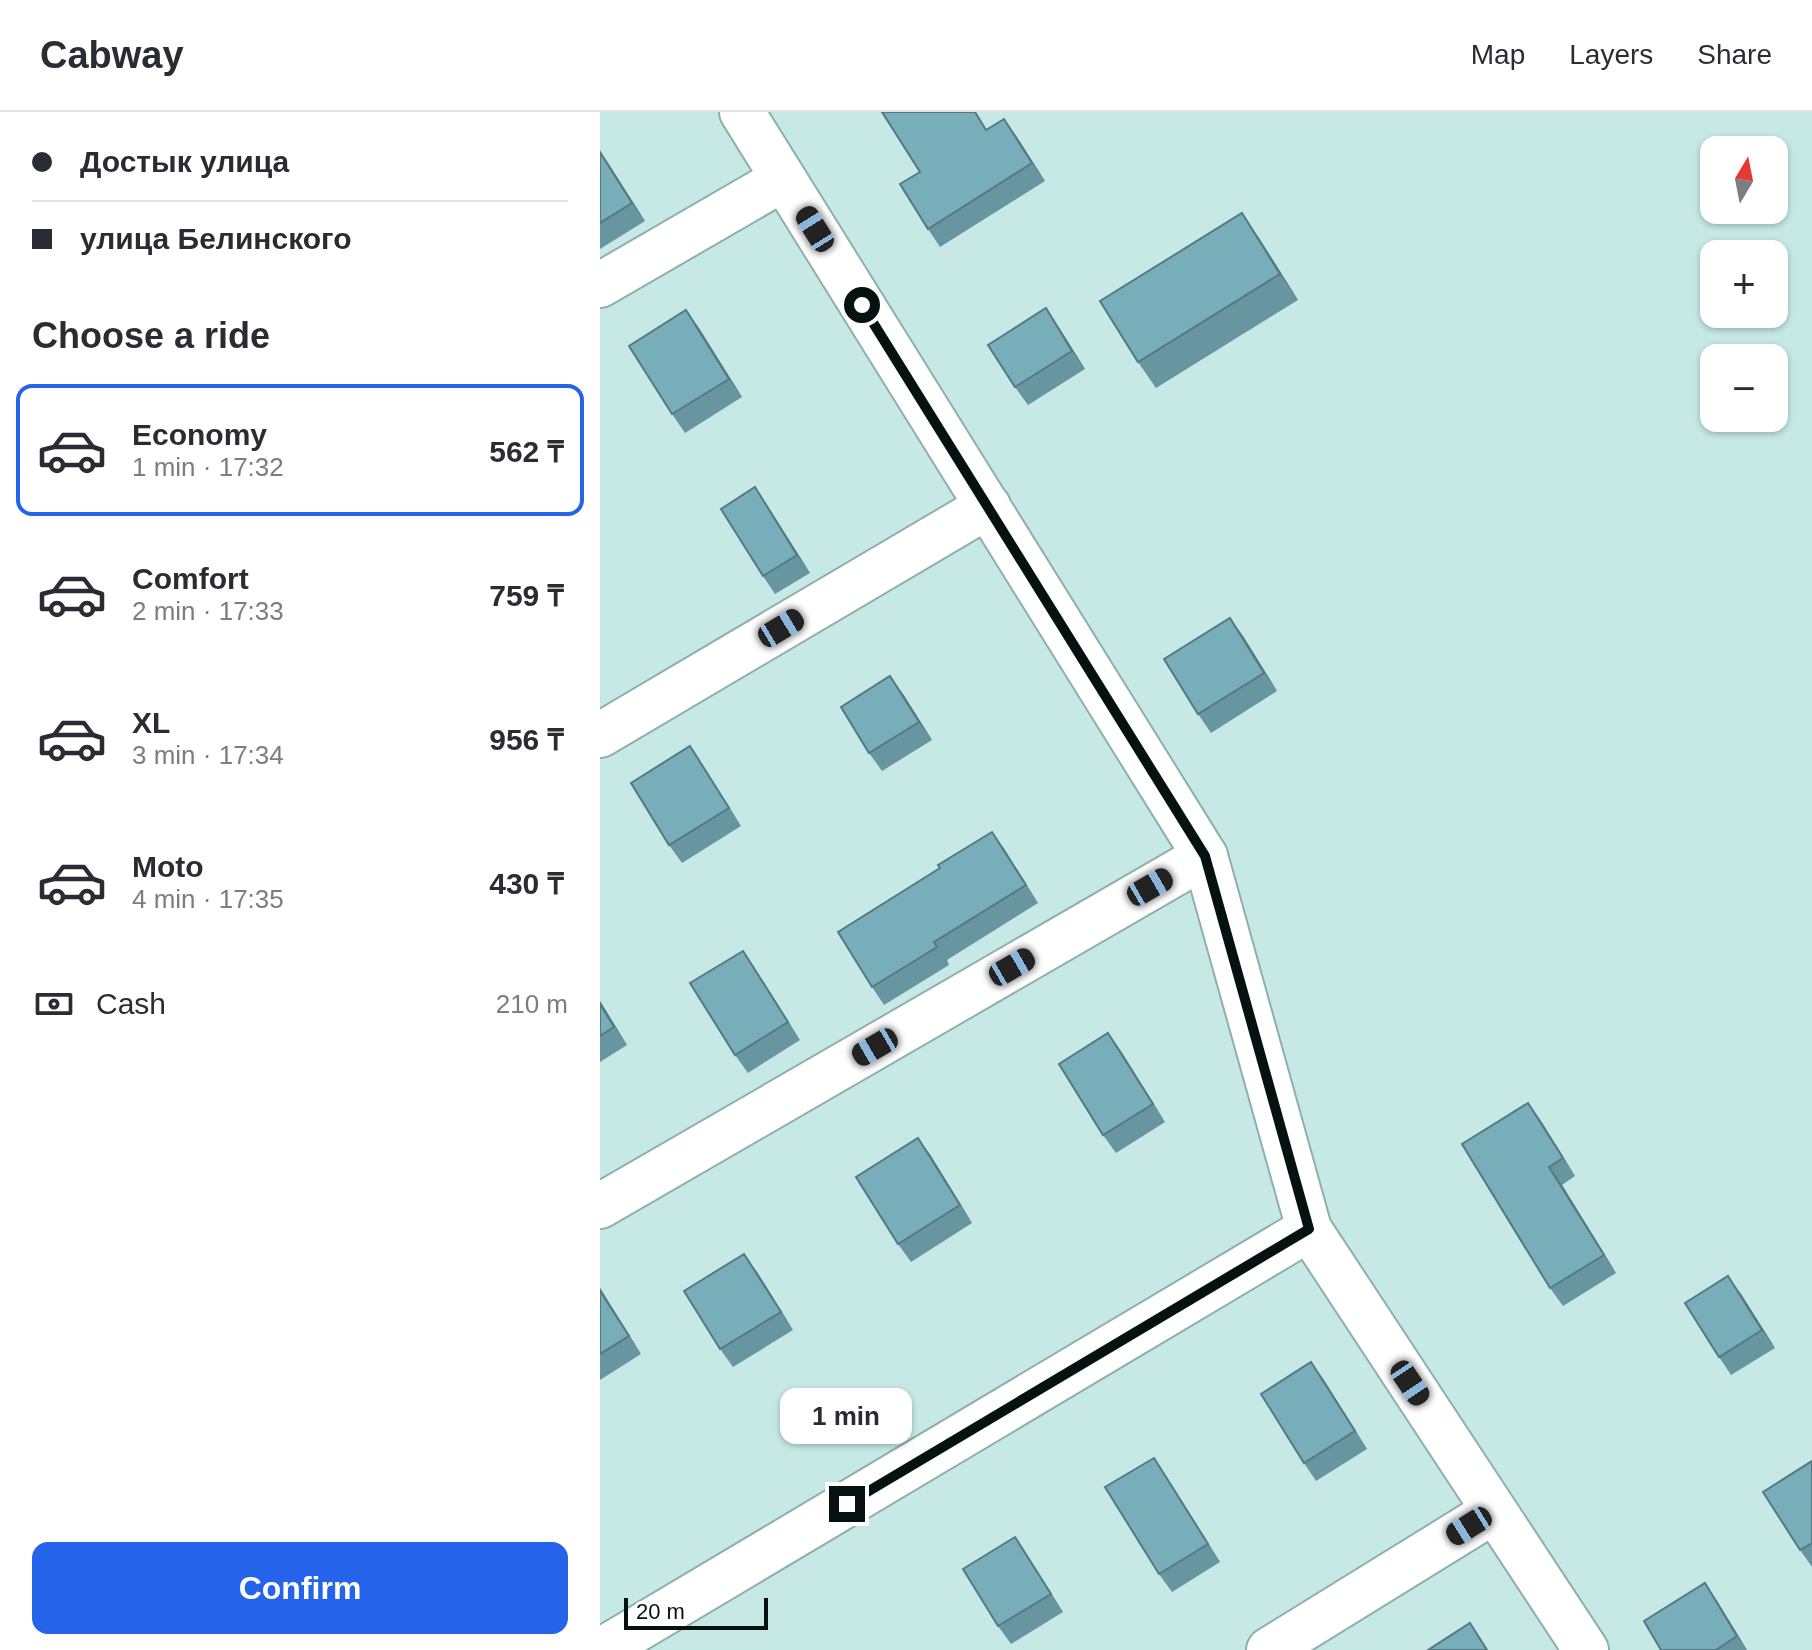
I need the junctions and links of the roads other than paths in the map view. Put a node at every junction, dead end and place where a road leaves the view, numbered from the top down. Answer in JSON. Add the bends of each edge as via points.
{"nodes":[{"id":1,"x":742,"y":112,"type":"edge"},
{"id":2,"x":783,"y":179,"type":"junction"},
{"id":3,"x":600,"y":285,"type":"edge"},
{"id":4,"x":988,"y":506,"type":"junction"},
{"id":5,"x":600,"y":735,"type":"edge"},
{"id":6,"x":1205,"y":856,"type":"junction"},
{"id":7,"x":600,"y":1206,"type":"edge"},
{"id":8,"x":1309,"y":1229,"type":"junction"},
{"id":9,"x":1494,"y":1511,"type":"junction"},
{"id":10,"x":602,"y":1650,"type":"edge"},
{"id":11,"x":1269,"y":1650,"type":"edge"},
{"id":12,"x":1586,"y":1650,"type":"edge"}],
"edges":[{"from":1,"to":2,"type":"street"},
{"from":2,"to":3,"type":"street"},
{"from":2,"to":4,"type":"street"},
{"from":4,"to":5,"type":"street"},
{"from":4,"to":6,"type":"street"},
{"from":6,"to":7,"type":"street"},
{"from":6,"to":8,"type":"street"},
{"from":8,"to":9,"type":"street"},
{"from":8,"to":10,"type":"street"},
{"from":9,"to":11,"type":"street"},
{"from":9,"to":12,"type":"street"}]}
